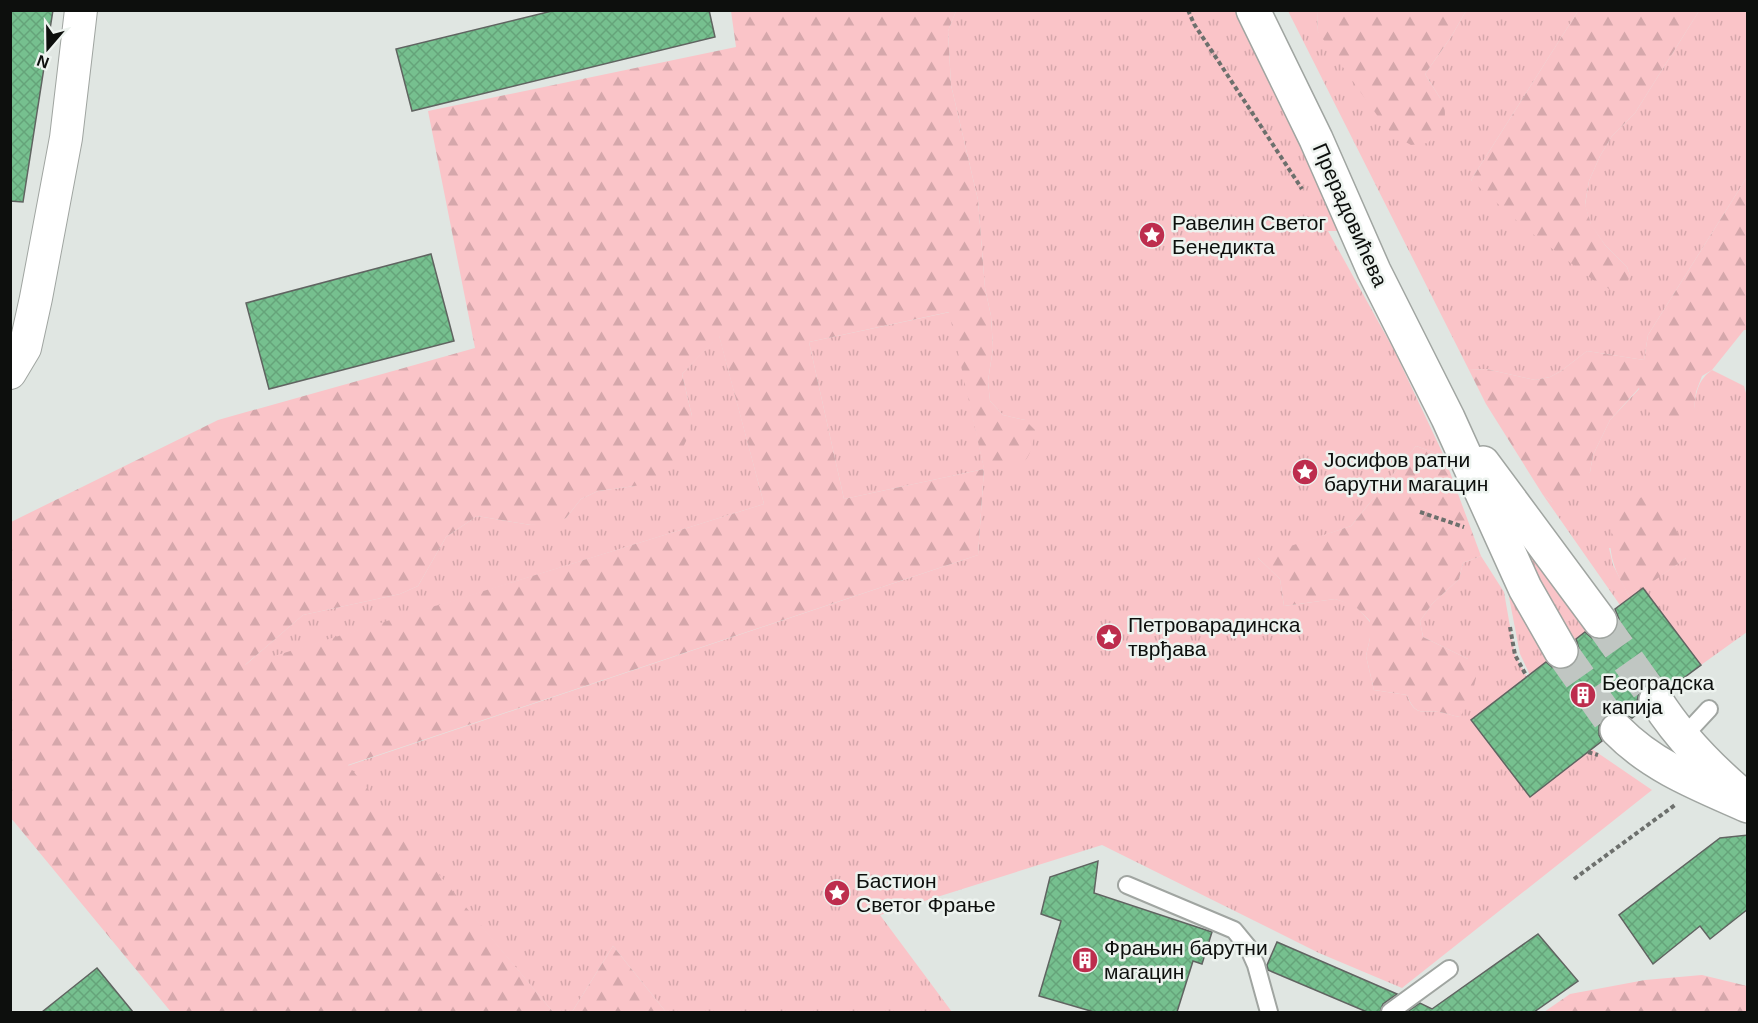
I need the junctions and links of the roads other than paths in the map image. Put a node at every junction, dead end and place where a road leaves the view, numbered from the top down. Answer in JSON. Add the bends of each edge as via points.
{"nodes":[{"id":1,"x":81,"y":10,"type":"edge"},
{"id":2,"x":1253,"y":10,"type":"edge"},
{"id":3,"x":10,"y":373,"type":"edge"},
{"id":4,"x":1448,"y":418,"type":"junction"},
{"id":5,"x":1600,"y":621,"type":"tunnel mouth"},
{"id":6,"x":1560,"y":651,"type":"tunnel mouth"},
{"id":7,"x":1656,"y":700,"type":"tunnel mouth"},
{"id":8,"x":1709,"y":709,"type":"dead end"},
{"id":9,"x":1617,"y":730,"type":"tunnel mouth"},
{"id":10,"x":1683,"y":737,"type":"junction"},
{"id":11,"x":1748,"y":801,"type":"edge"},
{"id":12,"x":1748,"y":806,"type":"edge"},
{"id":13,"x":1127,"y":885,"type":"dead end"},
{"id":14,"x":1449,"y":969,"type":"dead end"},
{"id":15,"x":1269,"y":1012,"type":"edge"},
{"id":16,"x":1390,"y":1012,"type":"edge"}],
"edges":[{"from":1,"to":3,"type":"street","via":[[66,138],[36,298],[25,348]]},
{"from":2,"to":4,"type":"main road","name":"Прерадовићева","via":[[1374,271]]},
{"from":4,"to":5,"type":"main road","name":"Прерадовићева"},
{"from":4,"to":6,"type":"main road","name":"Прерадовићева","via":[[1525,588]]},
{"from":7,"to":10,"type":"main road"},
{"from":8,"to":10,"type":"lane"},
{"from":9,"to":12,"type":"main road","via":[[1660,765]]},
{"from":10,"to":11,"type":"main road"},
{"from":13,"to":15,"type":"lane","via":[[1234,930],[1256,965]]},
{"from":14,"to":16,"type":"lane"}]}
